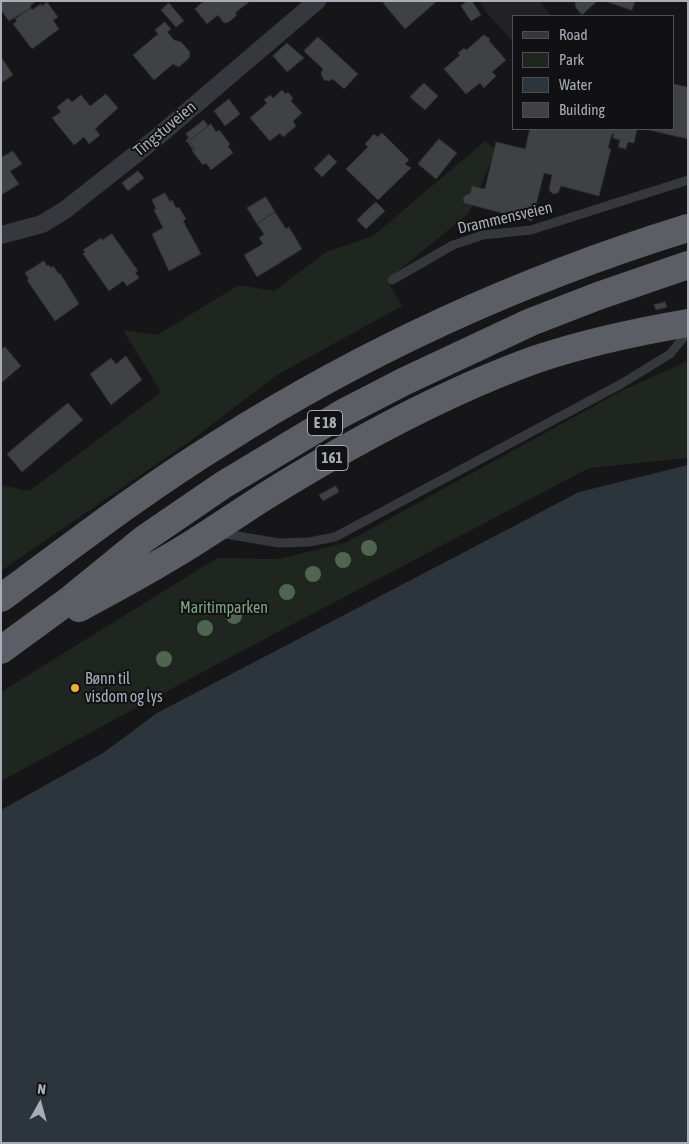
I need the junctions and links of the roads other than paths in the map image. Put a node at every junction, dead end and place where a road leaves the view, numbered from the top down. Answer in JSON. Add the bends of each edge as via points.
{"nodes":[{"id":1,"x":317,"y":1,"type":"edge"},
{"id":2,"x":688,"y":180,"type":"edge"},
{"id":3,"x":688,"y":228,"type":"edge"},
{"id":4,"x":1,"y":235,"type":"edge"},
{"id":5,"x":688,"y":266,"type":"edge"},
{"id":6,"x":392,"y":280,"type":"dead end"},
{"id":7,"x":688,"y":323,"type":"edge"},
{"id":8,"x":688,"y":332,"type":"edge"},
{"id":9,"x":210,"y":532,"type":"junction"},
{"id":10,"x":1,"y":598,"type":"edge"},
{"id":11,"x":1,"y":650,"type":"edge"}],
"edges":[{"from":1,"to":4,"type":"street","name":"Tingstuveien","via":[[155,139],[65,210],[42,224]]},
{"from":2,"to":6,"type":"lane","name":"Drammensveien","via":[[531,230],[483,235],[453,245]]},
{"from":3,"to":10,"type":"highway","number":"E 18","via":[[503,295],[338,374],[176,471]]},
{"from":5,"to":11,"type":"highway","number":"E 18","via":[[531,322],[344,413],[223,485],[144,539]]},
{"from":7,"to":9,"type":"highway","number":"161","via":[[570,348],[486,380],[379,431]]},
{"from":8,"to":9,"type":"lane","via":[[670,354],[621,384],[335,537],[279,543]]},
{"from":9,"to":11,"type":"highway","number":"161","via":[[166,560]]}]}
